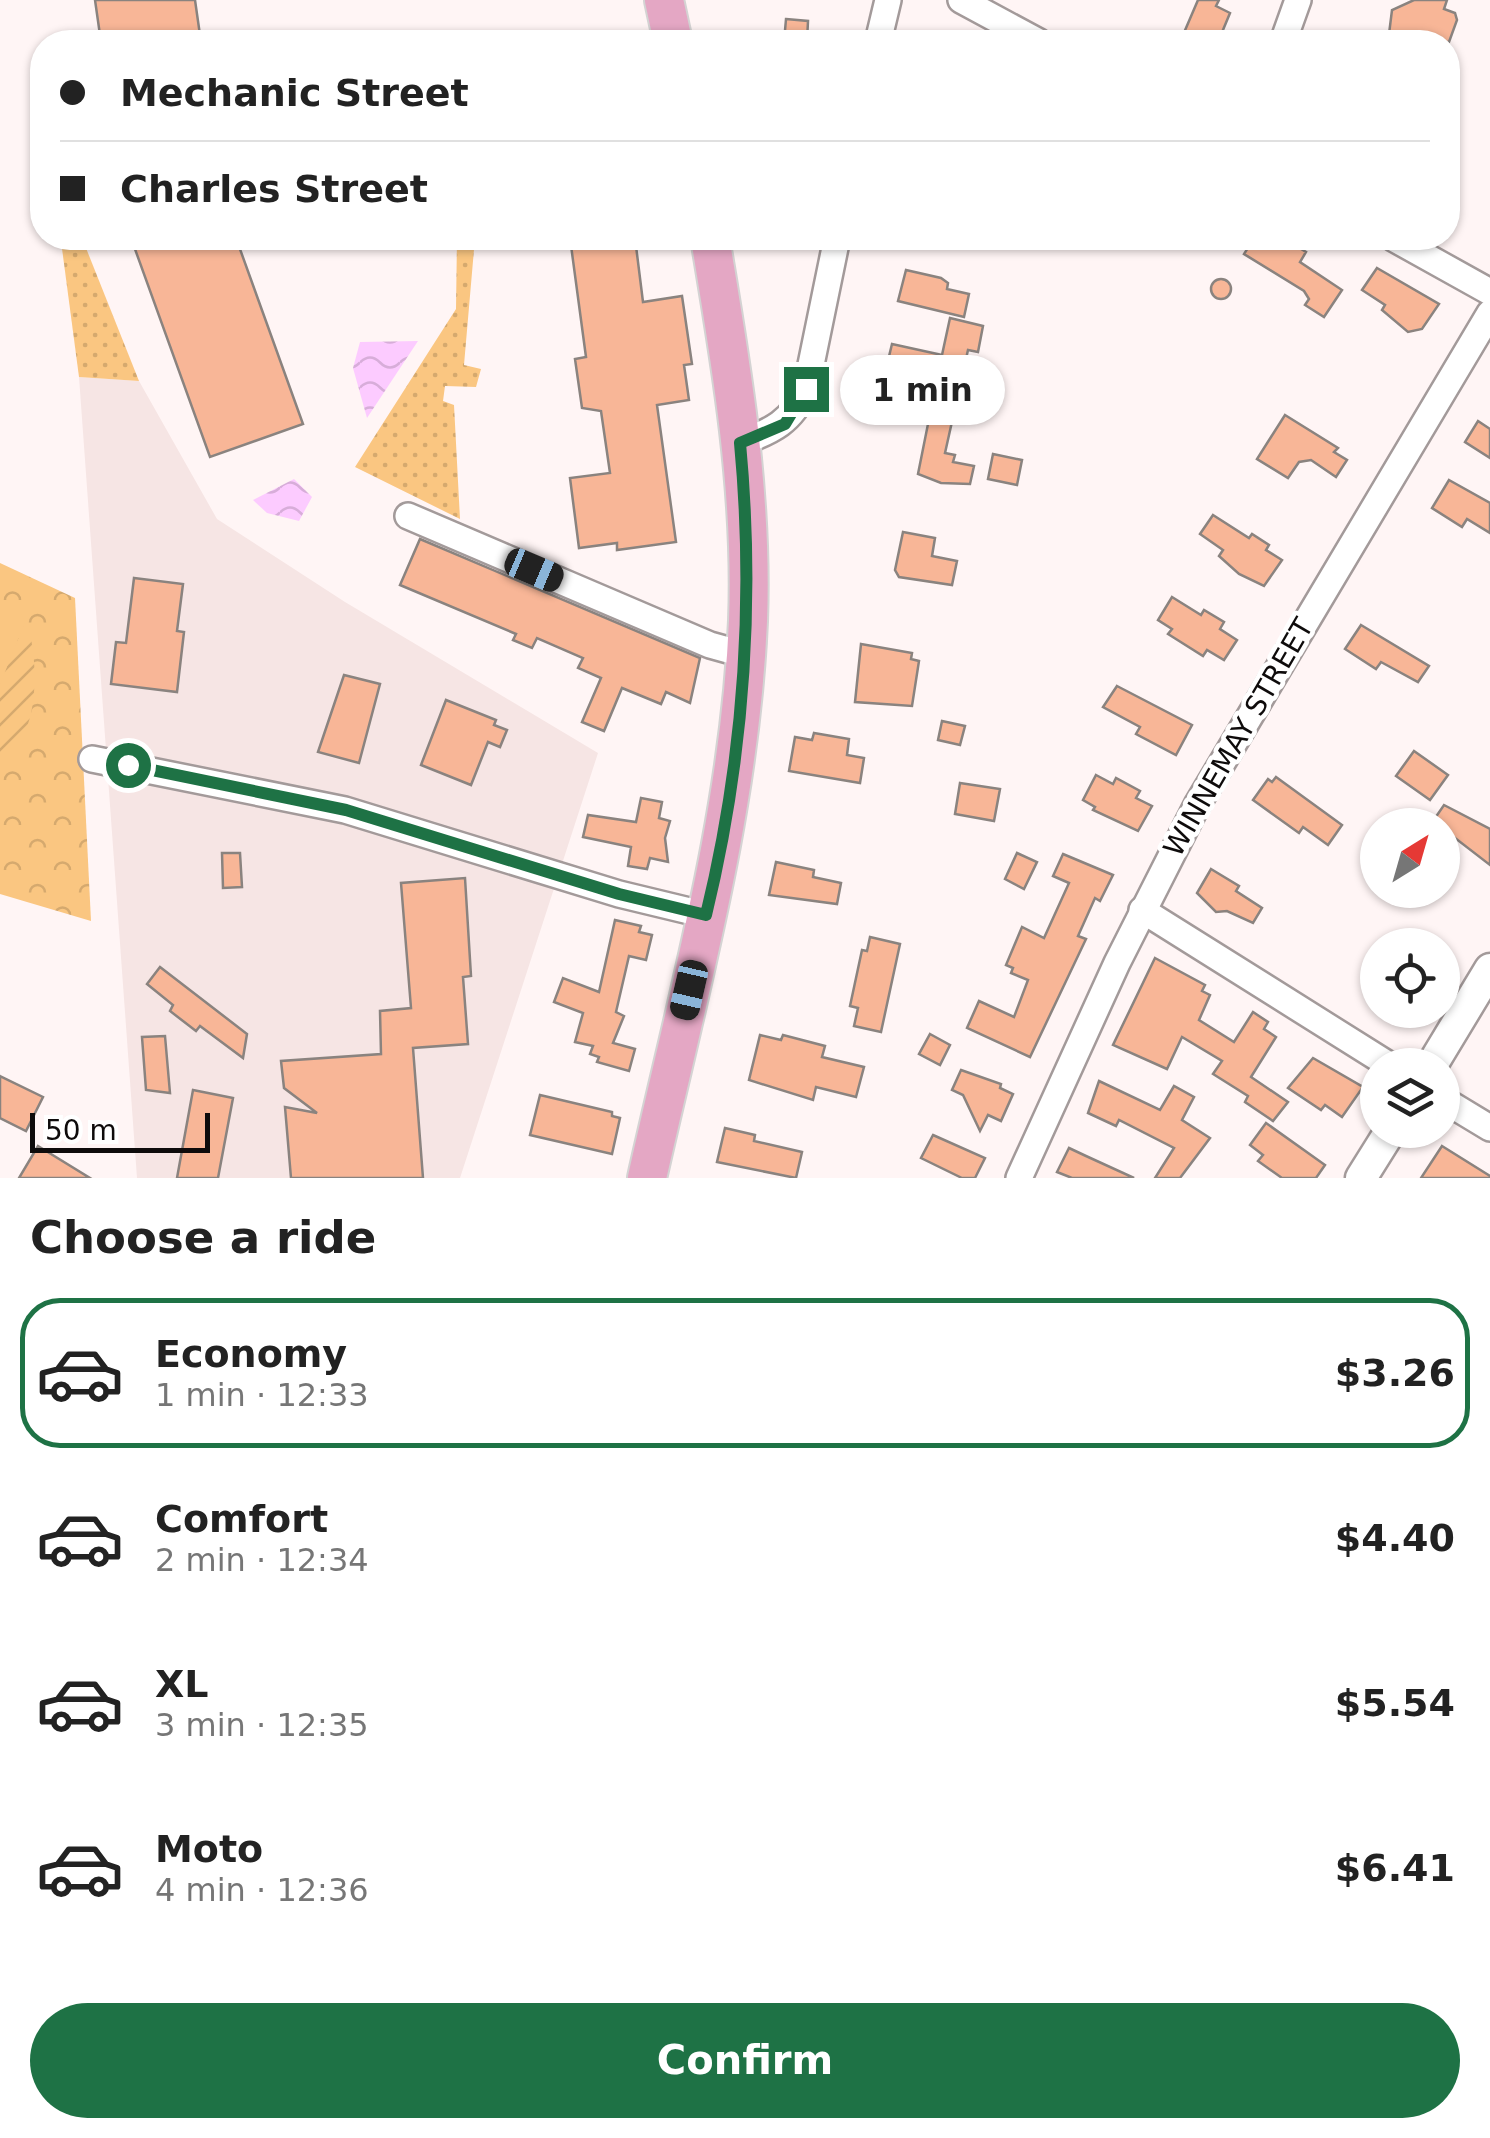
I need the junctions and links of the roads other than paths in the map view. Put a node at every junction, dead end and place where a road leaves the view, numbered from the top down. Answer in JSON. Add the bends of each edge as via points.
{"nodes":[{"id":1,"x":664,"y":0,"type":"edge"},
{"id":2,"x":888,"y":0,"type":"edge"},
{"id":3,"x":961,"y":0,"type":"edge"},
{"id":4,"x":1298,"y":0,"type":"edge"},
{"id":5,"x":670,"y":30,"type":"edge"},
{"id":6,"x":881,"y":30,"type":"edge"},
{"id":7,"x":1017,"y":30,"type":"edge"},
{"id":8,"x":1288,"y":30,"type":"edge"},
{"id":9,"x":712,"y":250,"type":"edge"},
{"id":10,"x":835,"y":250,"type":"edge"},
{"id":11,"x":1415,"y":250,"type":"edge"},
{"id":12,"x":1490,"y":292,"type":"edge"},
{"id":13,"x":1490,"y":313,"type":"edge"},
{"id":14,"x":740,"y":443,"type":"junction"},
{"id":15,"x":408,"y":516,"type":"dead end"},
{"id":16,"x":746,"y":655,"type":"junction"},
{"id":17,"x":92,"y":759,"type":"dead end"},
{"id":18,"x":1142,"y":910,"type":"junction"},
{"id":19,"x":706,"y":915,"type":"junction"},
{"id":20,"x":1490,"y":969,"type":"edge"},
{"id":21,"x":1362,"y":1048,"type":"edge"},
{"id":22,"x":1442,"y":1048,"type":"edge"},
{"id":23,"x":1460,"y":1110,"type":"edge"},
{"id":24,"x":1490,"y":1128,"type":"edge"},
{"id":25,"x":1380,"y":1148,"type":"edge"},
{"id":26,"x":648,"y":1178,"type":"edge"},
{"id":27,"x":1019,"y":1178,"type":"edge"},
{"id":28,"x":1361,"y":1178,"type":"edge"}],
"edges":[{"from":1,"to":5,"type":"main road"},
{"from":2,"to":6,"type":"street"},
{"from":3,"to":7,"type":"street"},
{"from":4,"to":8,"type":"street"},
{"from":9,"to":14,"type":"main road"},
{"from":10,"to":14,"type":"street","via":[[798,407],[785,424]]},
{"from":11,"to":12,"type":"street"},
{"from":13,"to":18,"type":"street","name":"WINNEMAY STREET","via":[[1251,709]]},
{"from":14,"to":16,"type":"main road","via":[[748,546]]},
{"from":15,"to":16,"type":"street","via":[[710,646]]},
{"from":16,"to":19,"type":"main road","via":[[733,778]]},
{"from":17,"to":19,"type":"street","via":[[346,810]]},
{"from":18,"to":21,"type":"street"},
{"from":18,"to":27,"type":"street","name":"WINNEMAY STREET"},
{"from":19,"to":26,"type":"main road"},
{"from":20,"to":22,"type":"street"},
{"from":23,"to":24,"type":"street"},
{"from":25,"to":28,"type":"street"}]}
